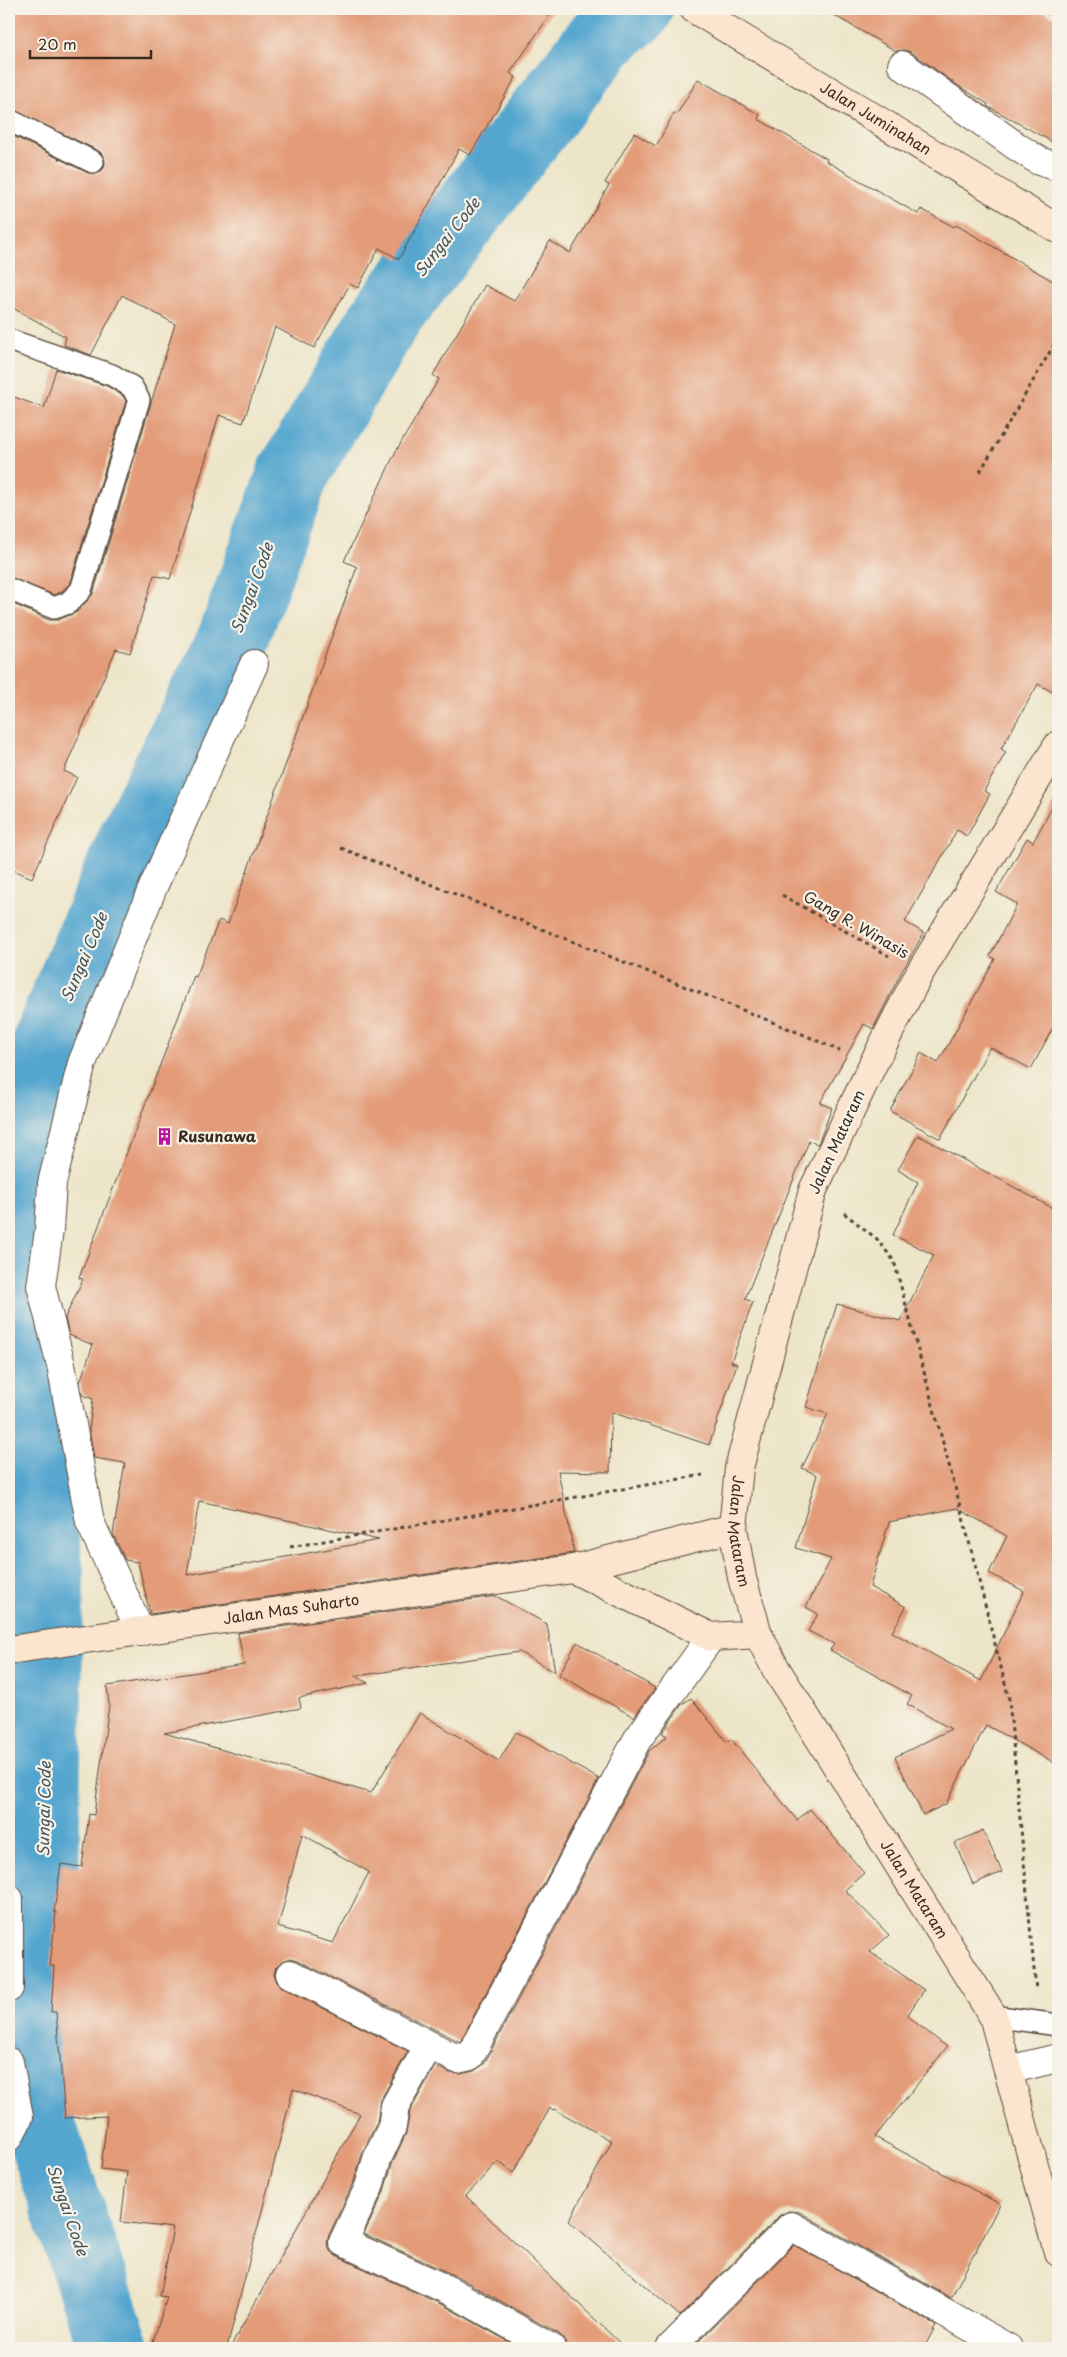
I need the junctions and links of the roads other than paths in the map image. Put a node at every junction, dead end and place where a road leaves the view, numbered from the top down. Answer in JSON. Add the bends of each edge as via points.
{"nodes":[{"id":1,"x":694,"y":9,"type":"edge"},
{"id":2,"x":902,"y":65,"type":"dead end"},
{"id":3,"x":9,"y":120,"type":"edge"},
{"id":4,"x":93,"y":162,"type":"dead end"},
{"id":5,"x":1058,"y":167,"type":"edge"},
{"id":6,"x":1058,"y":229,"type":"edge"},
{"id":7,"x":9,"y":340,"type":"edge"},
{"id":8,"x":9,"y":589,"type":"edge"},
{"id":9,"x":254,"y":664,"type":"dead end"},
{"id":10,"x":1058,"y":745,"type":"edge"},
{"id":11,"x":733,"y":1528,"type":"junction"},
{"id":12,"x":573,"y":1569,"type":"junction"},
{"id":13,"x":130,"y":1634,"type":"junction"},
{"id":14,"x":758,"y":1634,"type":"junction"},
{"id":15,"x":711,"y":1637,"type":"junction"},
{"id":16,"x":9,"y":1650,"type":"edge"},
{"id":17,"x":9,"y":1899,"type":"edge"},
{"id":18,"x":290,"y":1974,"type":"dead end"},
{"id":19,"x":9,"y":1988,"type":"edge"},
{"id":20,"x":993,"y":2016,"type":"junction"},
{"id":21,"x":1049,"y":2023,"type":"edge"},
{"id":22,"x":429,"y":2044,"type":"junction"},
{"id":23,"x":1058,"y":2058,"type":"edge"},
{"id":24,"x":9,"y":2062,"type":"edge"},
{"id":25,"x":1008,"y":2070,"type":"junction"},
{"id":26,"x":9,"y":2136,"type":"edge"},
{"id":27,"x":1058,"y":2252,"type":"edge"},
{"id":28,"x":551,"y":2348,"type":"edge"},
{"id":29,"x":670,"y":2348,"type":"edge"},
{"id":30,"x":1008,"y":2348,"type":"edge"}],
"edges":[{"from":1,"to":6,"type":"main road","name":"Jalan Juminahan"},
{"from":2,"to":5,"type":"street","via":[[1016,146],[1039,161]]},
{"from":3,"to":4,"type":"lane"},
{"from":7,"to":8,"type":"lane","via":[[112,375],[132,387],[139,400],[81,590],[68,603],[54,608]]},
{"from":9,"to":13,"type":"street","via":[[153,887],[82,1063],[52,1183],[41,1286],[61,1365],[90,1522]]},
{"from":10,"to":11,"type":"main road","name":"Jalan Mataram","via":[[920,974],[813,1190],[739,1468]]},
{"from":11,"to":12,"type":"main road","name":"Jalan Mas Suharto"},
{"from":11,"to":14,"type":"main road","name":"Jalan Mataram","via":[[742,1578]]},
{"from":12,"to":13,"type":"main road","name":"Jalan Mas Suharto"},
{"from":12,"to":15,"type":"main road"},
{"from":13,"to":16,"type":"main road","name":"Jalan Mas Suharto"},
{"from":14,"to":15,"type":"main road"},
{"from":14,"to":20,"type":"main road","name":"Jalan Mataram","via":[[776,1670]]},
{"from":15,"to":22,"type":"street","via":[[637,1740],[470,2056],[457,2058]]},
{"from":17,"to":19,"type":"street"},
{"from":18,"to":22,"type":"street"},
{"from":20,"to":21,"type":"lane"},
{"from":20,"to":25,"type":"main road","name":"Jalan Mataram"},
{"from":22,"to":28,"type":"street","via":[[395,2106],[392,2127],[343,2242],[450,2291]]},
{"from":23,"to":25,"type":"street"},
{"from":24,"to":26,"type":"street","via":[[19,2118]]},
{"from":25,"to":27,"type":"main road","name":"Jalan Mataram"},
{"from":29,"to":30,"type":"street","via":[[791,2226]]}]}
